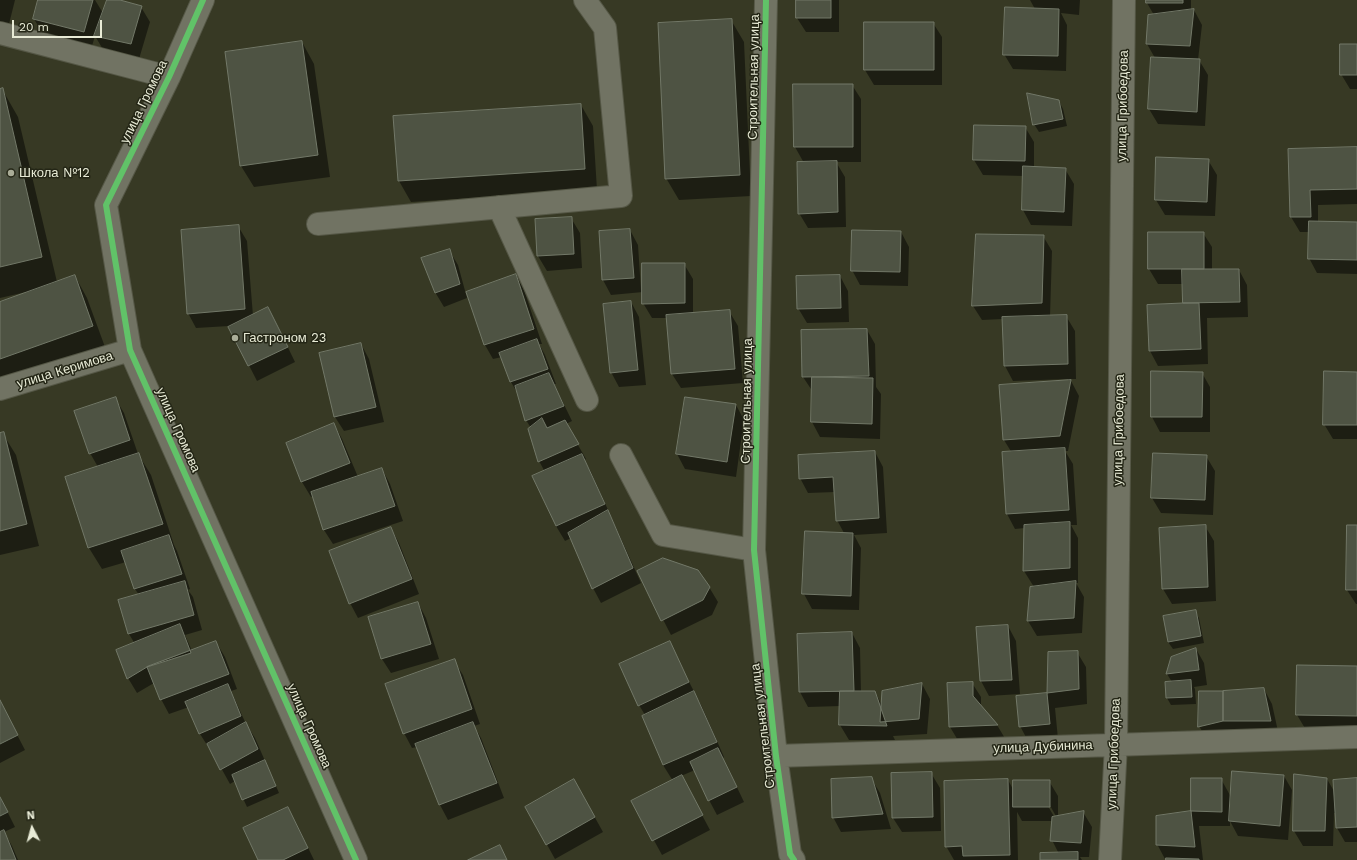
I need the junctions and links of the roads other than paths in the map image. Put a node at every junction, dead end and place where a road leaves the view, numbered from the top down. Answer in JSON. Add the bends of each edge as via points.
{"nodes":[{"id":1,"x":203,"y":0,"type":"edge"},
{"id":2,"x":585,"y":0,"type":"edge"},
{"id":3,"x":766,"y":0,"type":"edge"},
{"id":4,"x":1124,"y":0,"type":"edge"},
{"id":5,"x":0,"y":33,"type":"edge"},
{"id":6,"x":169,"y":77,"type":"junction"},
{"id":7,"x":499,"y":207,"type":"junction"},
{"id":8,"x":318,"y":224,"type":"dead end"},
{"id":9,"x":130,"y":350,"type":"junction"},
{"id":10,"x":0,"y":389,"type":"edge"},
{"id":11,"x":587,"y":400,"type":"dead end"},
{"id":12,"x":622,"y":455,"type":"dead end"},
{"id":13,"x":754,"y":550,"type":"junction"},
{"id":14,"x":1357,"y":737,"type":"edge"},
{"id":15,"x":1116,"y":744,"type":"junction"},
{"id":16,"x":776,"y":756,"type":"junction"},
{"id":17,"x":356,"y":860,"type":"edge"},
{"id":18,"x":794,"y":860,"type":"edge"},
{"id":19,"x":1110,"y":860,"type":"edge"}],
"edges":[{"from":1,"to":6,"type":"street","name":"улица Громова"},
{"from":2,"to":7,"type":"street","via":[[605,28],[621,196]]},
{"from":3,"to":13,"type":"street","name":"Строительная улица"},
{"from":4,"to":15,"type":"street","name":"улица Грибоедова"},
{"from":5,"to":6,"type":"street"},
{"from":6,"to":9,"type":"street","name":"улица Громова","via":[[106,206]]},
{"from":7,"to":8,"type":"street"},
{"from":7,"to":11,"type":"street"},
{"from":9,"to":10,"type":"street","name":"улица Керимова"},
{"from":9,"to":17,"type":"street","name":"улица Громова"},
{"from":12,"to":13,"type":"street","via":[[663,535]]},
{"from":13,"to":16,"type":"street","name":"Строительная улица"},
{"from":14,"to":15,"type":"street","name":"улица Дубинина"},
{"from":15,"to":16,"type":"street","name":"улица Дубинина"},
{"from":15,"to":19,"type":"street","name":"улица Грибоедова"},
{"from":16,"to":18,"type":"street","name":"Строительная улица","via":[[790,854]]}]}
